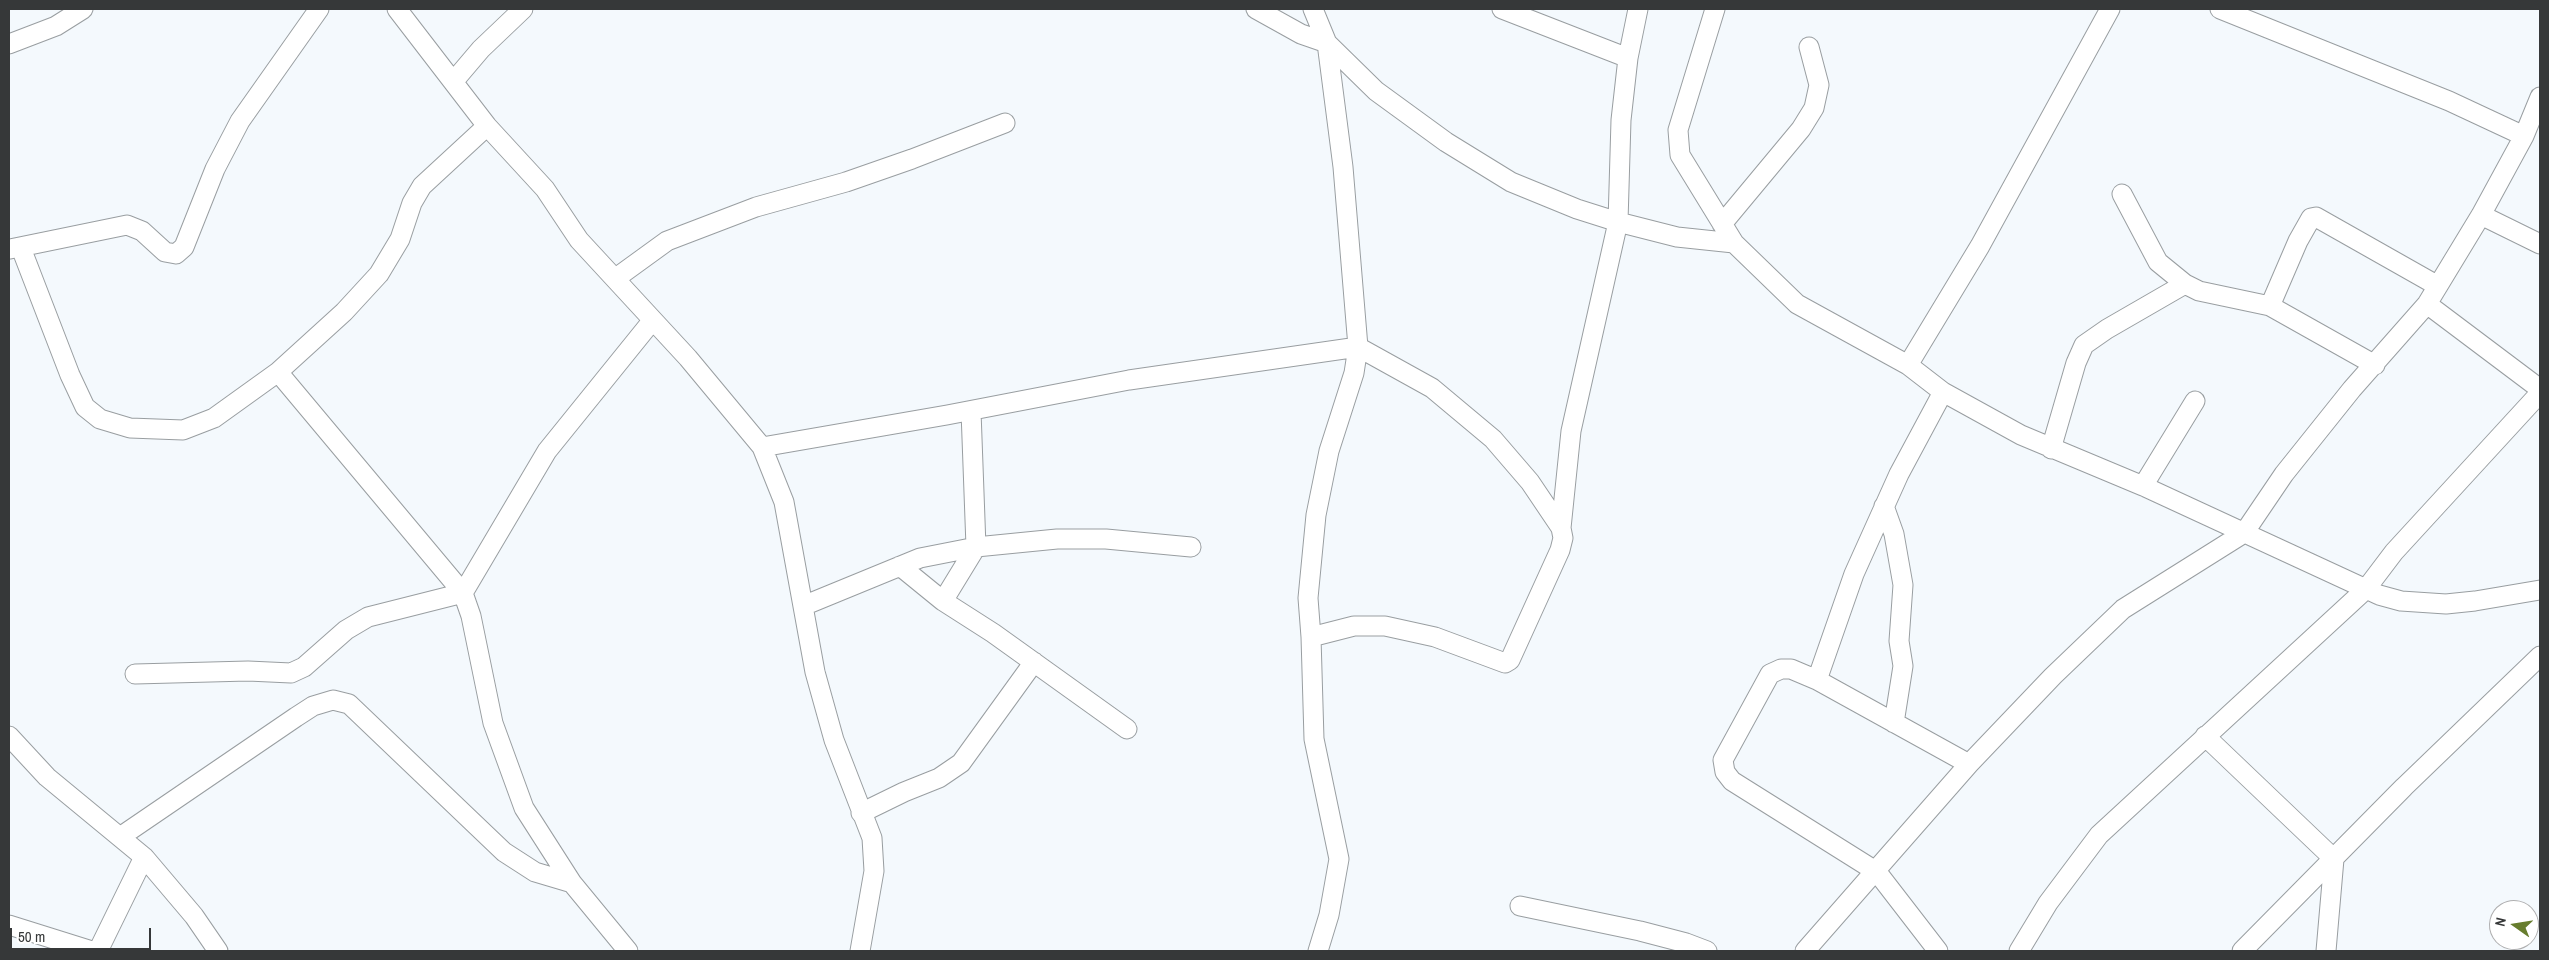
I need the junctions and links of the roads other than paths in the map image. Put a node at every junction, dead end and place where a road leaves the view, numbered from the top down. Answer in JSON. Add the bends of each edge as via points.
{"nodes":[{"id":1,"x":83,"y":9,"type":"edge"},
{"id":2,"x":319,"y":9,"type":"edge"},
{"id":3,"x":398,"y":9,"type":"edge"},
{"id":4,"x":523,"y":9,"type":"edge"},
{"id":5,"x":1256,"y":9,"type":"edge"},
{"id":6,"x":1313,"y":9,"type":"edge"},
{"id":7,"x":1638,"y":9,"type":"edge"},
{"id":8,"x":1715,"y":9,"type":"edge"},
{"id":9,"x":2110,"y":9,"type":"edge"},
{"id":10,"x":2220,"y":9,"type":"edge"},
{"id":11,"x":1508,"y":10,"type":"edge"},
{"id":12,"x":2247,"y":14,"type":"edge"},
{"id":13,"x":1326,"y":43,"type":"junction"},
{"id":14,"x":9,"y":44,"type":"edge"},
{"id":15,"x":1809,"y":47,"type":"dead end"},
{"id":16,"x":1628,"y":58,"type":"junction"},
{"id":17,"x":454,"y":82,"type":"junction"},
{"id":18,"x":2540,"y":97,"type":"edge"},
{"id":19,"x":1005,"y":123,"type":"dead end"},
{"id":20,"x":487,"y":126,"type":"junction"},
{"id":21,"x":2524,"y":136,"type":"junction"},
{"id":22,"x":2122,"y":194,"type":"dead end"},
{"id":23,"x":2481,"y":215,"type":"junction"},
{"id":24,"x":1618,"y":222,"type":"junction"},
{"id":25,"x":1722,"y":224,"type":"junction"},
{"id":26,"x":1734,"y":243,"type":"junction"},
{"id":27,"x":2540,"y":244,"type":"edge"},
{"id":28,"x":15,"y":249,"type":"edge"},
{"id":29,"x":616,"y":278,"type":"junction"},
{"id":30,"x":2185,"y":284,"type":"junction"},
{"id":31,"x":2438,"y":286,"type":"junction"},
{"id":32,"x":2427,"y":304,"type":"junction"},
{"id":33,"x":2270,"y":306,"type":"junction"},
{"id":34,"x":652,"y":321,"type":"junction"},
{"id":35,"x":1358,"y":347,"type":"junction"},
{"id":36,"x":1908,"y":365,"type":"junction"},
{"id":37,"x":2375,"y":365,"type":"junction"},
{"id":38,"x":278,"y":372,"type":"junction"},
{"id":39,"x":2540,"y":391,"type":"edge"},
{"id":40,"x":1944,"y":392,"type":"junction"},
{"id":41,"x":2195,"y":401,"type":"dead end"},
{"id":42,"x":971,"y":411,"type":"junction"},
{"id":43,"x":762,"y":447,"type":"junction"},
{"id":44,"x":2051,"y":449,"type":"junction"},
{"id":45,"x":2143,"y":486,"type":"junction"},
{"id":46,"x":1884,"y":506,"type":"junction"},
{"id":47,"x":1561,"y":528,"type":"junction"},
{"id":48,"x":2244,"y":533,"type":"junction"},
{"id":49,"x":976,"y":547,"type":"junction"},
{"id":50,"x":1191,"y":547,"type":"dead end"},
{"id":51,"x":900,"y":566,"type":"junction"},
{"id":52,"x":2366,"y":589,"type":"junction"},
{"id":53,"x":2540,"y":590,"type":"edge"},
{"id":54,"x":463,"y":593,"type":"junction"},
{"id":55,"x":943,"y":601,"type":"junction"},
{"id":56,"x":802,"y":606,"type":"junction"},
{"id":57,"x":1311,"y":637,"type":"junction"},
{"id":58,"x":2540,"y":656,"type":"edge"},
{"id":59,"x":1034,"y":662,"type":"junction"},
{"id":60,"x":135,"y":674,"type":"dead end"},
{"id":61,"x":1817,"y":680,"type":"junction"},
{"id":62,"x":1894,"y":723,"type":"junction"},
{"id":63,"x":1127,"y":730,"type":"dead end"},
{"id":64,"x":9,"y":736,"type":"edge"},
{"id":65,"x":2205,"y":736,"type":"junction"},
{"id":66,"x":1969,"y":764,"type":"junction"},
{"id":67,"x":861,"y":812,"type":"junction"},
{"id":68,"x":120,"y":837,"type":"junction"},
{"id":69,"x":144,"y":857,"type":"junction"},
{"id":70,"x":2334,"y":858,"type":"junction"},
{"id":71,"x":1877,"y":872,"type":"junction"},
{"id":72,"x":572,"y":883,"type":"junction"},
{"id":73,"x":1520,"y":906,"type":"dead end"},
{"id":74,"x":9,"y":925,"type":"edge"},
{"id":75,"x":92,"y":951,"type":"edge"},
{"id":76,"x":98,"y":951,"type":"edge"},
{"id":77,"x":218,"y":951,"type":"edge"},
{"id":78,"x":628,"y":951,"type":"edge"},
{"id":79,"x":860,"y":951,"type":"edge"},
{"id":80,"x":1318,"y":951,"type":"edge"},
{"id":81,"x":1707,"y":951,"type":"edge"},
{"id":82,"x":1805,"y":951,"type":"edge"},
{"id":83,"x":1938,"y":951,"type":"edge"},
{"id":84,"x":2019,"y":951,"type":"edge"},
{"id":85,"x":2242,"y":951,"type":"edge"},
{"id":86,"x":2326,"y":951,"type":"edge"}],
"edges":[{"from":1,"to":14,"type":"street","via":[[56,26]]},
{"from":2,"to":28,"type":"street","via":[[240,121],[215,169],[184,247],[176,254],[165,252],[142,230],[127,225]]},
{"from":3,"to":17,"type":"street"},
{"from":4,"to":17,"type":"street","via":[[481,49]]},
{"from":5,"to":13,"type":"street","via":[[1301,34]]},
{"from":6,"to":13,"type":"street"},
{"from":7,"to":16,"type":"street"},
{"from":8,"to":25,"type":"street","via":[[1678,130],[1680,155]]},
{"from":9,"to":36,"type":"street","via":[[1980,246]]},
{"from":10,"to":12,"type":"street"},
{"from":11,"to":16,"type":"street"},
{"from":12,"to":21,"type":"street"},
{"from":13,"to":24,"type":"street","via":[[1376,92],[1510,182]]},
{"from":13,"to":35,"type":"street","via":[[1343,166]]},
{"from":15,"to":25,"type":"street","via":[[1819,85],[1814,108],[1801,129]]},
{"from":16,"to":24,"type":"street","via":[[1621,120]]},
{"from":17,"to":20,"type":"street"},
{"from":18,"to":21,"type":"street"},
{"from":19,"to":29,"type":"street","via":[[846,182],[756,207],[667,240]]},
{"from":20,"to":29,"type":"street","via":[[545,189],[580,240]]},
{"from":20,"to":38,"type":"street","via":[[422,186],[412,203],[400,239],[378,274],[344,312]]},
{"from":21,"to":23,"type":"street"},
{"from":22,"to":30,"type":"street","via":[[2158,262]]},
{"from":23,"to":27,"type":"street"},
{"from":23,"to":31,"type":"street"},
{"from":24,"to":26,"type":"street","via":[[1677,237]]},
{"from":24,"to":47,"type":"street","via":[[1570,431]]},
{"from":25,"to":26,"type":"street"},
{"from":26,"to":36,"type":"street","via":[[1798,304]]},
{"from":28,"to":38,"type":"street","via":[[85,407],[100,419],[130,428],[183,430],[214,418]]},
{"from":29,"to":34,"type":"street"},
{"from":30,"to":33,"type":"street","via":[[2199,291]]},
{"from":30,"to":44,"type":"street","via":[[2107,328],[2084,345]]},
{"from":31,"to":32,"type":"street"},
{"from":31,"to":33,"type":"street","via":[[2316,217],[2311,218],[2298,241]]},
{"from":32,"to":37,"type":"street"},
{"from":32,"to":39,"type":"street"},
{"from":33,"to":37,"type":"street"},
{"from":34,"to":43,"type":"street","via":[[688,358]]},
{"from":34,"to":54,"type":"street","via":[[547,452]]},
{"from":35,"to":42,"type":"street","via":[[1130,380]]},
{"from":35,"to":47,"type":"street","via":[[1432,388],[1493,438],[1530,482]]},
{"from":35,"to":57,"type":"street","via":[[1316,516],[1308,598]]},
{"from":36,"to":40,"type":"street"},
{"from":37,"to":48,"type":"street","via":[[2284,474]]},
{"from":38,"to":54,"type":"street"},
{"from":39,"to":52,"type":"street","via":[[2426,516]]},
{"from":40,"to":44,"type":"street"},
{"from":40,"to":46,"type":"street"},
{"from":41,"to":45,"type":"street"},
{"from":42,"to":43,"type":"street"},
{"from":42,"to":49,"type":"street"},
{"from":43,"to":56,"type":"street","via":[[784,502]]},
{"from":44,"to":45,"type":"street"},
{"from":45,"to":48,"type":"street"},
{"from":46,"to":61,"type":"street","via":[[1854,574]]},
{"from":46,"to":62,"type":"street","via":[[1894,534],[1903,585],[1899,641],[1903,666]]},
{"from":47,"to":57,"type":"street","via":[[1560,550],[1510,660],[1505,663],[1435,637],[1385,626],[1354,626]]},
{"from":48,"to":52,"type":"street"},
{"from":48,"to":66,"type":"street","via":[[2123,609]]},
{"from":49,"to":50,"type":"street","via":[[1067,539],[1138,541]]},
{"from":49,"to":51,"type":"street","via":[[920,558]]},
{"from":49,"to":55,"type":"street"},
{"from":51,"to":55,"type":"street"},
{"from":51,"to":56,"type":"street"},
{"from":52,"to":53,"type":"street","via":[[2379,596],[2446,604]]},
{"from":52,"to":65,"type":"street"},
{"from":54,"to":60,"type":"street","via":[[368,618],[346,630],[304,667],[291,673]]},
{"from":54,"to":72,"type":"street","via":[[471,616],[493,723],[524,808]]},
{"from":55,"to":59,"type":"street"},
{"from":56,"to":67,"type":"street","via":[[817,681],[834,740]]},
{"from":57,"to":80,"type":"street","via":[[1314,739],[1339,859],[1330,914]]},
{"from":58,"to":70,"type":"street"},
{"from":59,"to":63,"type":"street"},
{"from":59,"to":67,"type":"street","via":[[961,763],[939,778]]},
{"from":61,"to":62,"type":"street"},
{"from":61,"to":71,"type":"street","via":[[1791,669],[1780,669],[1770,674],[1723,760],[1725,772],[1732,781]]},
{"from":62,"to":66,"type":"street"},
{"from":64,"to":68,"type":"street","via":[[47,777]]},
{"from":65,"to":70,"type":"street"},
{"from":65,"to":84,"type":"street","via":[[2099,835],[2048,904]]},
{"from":66,"to":71,"type":"street"},
{"from":67,"to":79,"type":"street","via":[[872,838],[874,871]]},
{"from":68,"to":69,"type":"street"},
{"from":68,"to":72,"type":"street","via":[[313,706],[333,700],[349,704],[504,852],[534,872]]},
{"from":69,"to":76,"type":"street"},
{"from":69,"to":77,"type":"street","via":[[194,916]]},
{"from":70,"to":85,"type":"street"},
{"from":70,"to":86,"type":"street"},
{"from":71,"to":82,"type":"street"},
{"from":71,"to":83,"type":"street"},
{"from":72,"to":78,"type":"street"},
{"from":73,"to":81,"type":"street","via":[[1640,931]]},
{"from":74,"to":75,"type":"street"}]}
